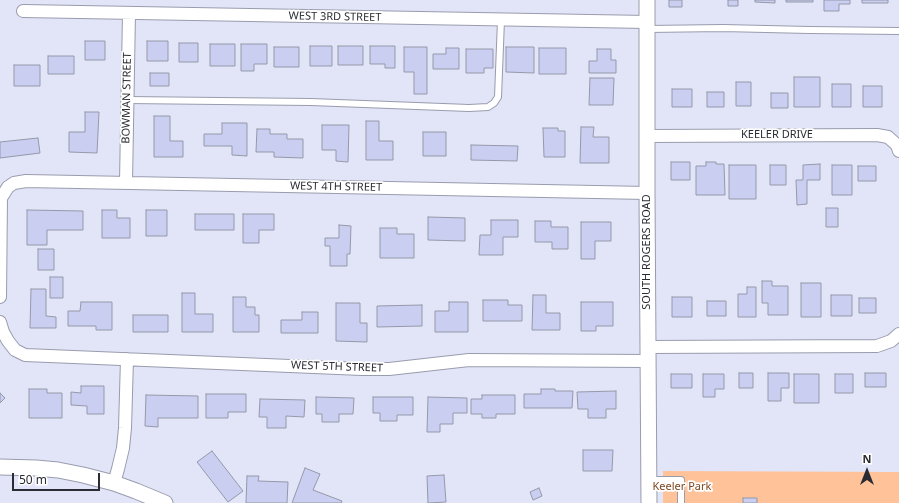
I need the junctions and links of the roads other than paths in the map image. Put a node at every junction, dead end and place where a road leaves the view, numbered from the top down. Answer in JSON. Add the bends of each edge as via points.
{"nodes":[{"id":1,"x":647,"y":0,"type":"edge"},
{"id":2,"x":23,"y":11,"type":"dead end"},
{"id":3,"x":129,"y":13,"type":"junction"},
{"id":4,"x":501,"y":20,"type":"junction"},
{"id":5,"x":647,"y":26,"type":"junction"},
{"id":6,"x":899,"y":31,"type":"edge"},
{"id":7,"x":127,"y":100,"type":"junction"},
{"id":8,"x":647,"y":136,"type":"junction"},
{"id":9,"x":899,"y":151,"type":"edge"},
{"id":10,"x":126,"y":182,"type":"junction"},
{"id":11,"x":647,"y":194,"type":"junction"},
{"id":12,"x":0,"y":297,"type":"edge"},
{"id":13,"x":0,"y":322,"type":"edge"},
{"id":14,"x":899,"y":334,"type":"edge"},
{"id":15,"x":648,"y":354,"type":"junction"},
{"id":16,"x":127,"y":359,"type":"junction"},
{"id":17,"x":0,"y":467,"type":"edge"},
{"id":18,"x":649,"y":480,"type":"junction"},
{"id":19,"x":114,"y":484,"type":"junction"},
{"id":20,"x":165,"y":503,"type":"edge"},
{"id":21,"x":649,"y":503,"type":"edge"},
{"id":22,"x":681,"y":503,"type":"edge"}],
"edges":[{"from":1,"to":5,"type":"street","name":"SOUTH ROGERS ROAD"},
{"from":2,"to":3,"type":"street","name":"WEST 3RD STREET"},
{"from":3,"to":4,"type":"street","name":"WEST 3RD STREET"},
{"from":3,"to":7,"type":"street","name":"BOWMAN STREET"},
{"from":4,"to":5,"type":"street","name":"WEST 3RD STREET"},
{"from":4,"to":7,"type":"lane","via":[[499,92],[497,100],[488,107]]},
{"from":5,"to":6,"type":"lane"},
{"from":5,"to":8,"type":"street","name":"SOUTH ROGERS ROAD"},
{"from":7,"to":10,"type":"street","name":"BOWMAN STREET"},
{"from":8,"to":9,"type":"street","name":"KEELER DRIVE","via":[[877,135],[888,137],[897,145]]},
{"from":8,"to":11,"type":"street","name":"SOUTH ROGERS ROAD"},
{"from":10,"to":11,"type":"street","name":"WEST 4TH STREET"},
{"from":10,"to":12,"type":"street","name":"WEST 4TH STREET","via":[[26,181],[8,187],[2,198]]},
{"from":11,"to":15,"type":"street","name":"SOUTH ROGERS ROAD"},
{"from":13,"to":16,"type":"street","name":"WEST 5TH STREET","via":[[8,341],[15,350],[25,355]]},
{"from":14,"to":15,"type":"street","via":[[891,341],[877,346]]},
{"from":15,"to":16,"type":"street","name":"WEST 5TH STREET","via":[[469,360],[389,369]]},
{"from":15,"to":18,"type":"street","name":"SOUTH ROGERS ROAD"},
{"from":16,"to":19,"type":"street","via":[[123,448]]},
{"from":17,"to":19,"type":"street","via":[[58,470]]},
{"from":18,"to":21,"type":"street","name":"SOUTH ROGERS ROAD"},
{"from":18,"to":22,"type":"lane","via":[[681,480]]},
{"from":19,"to":20,"type":"street"}]}
